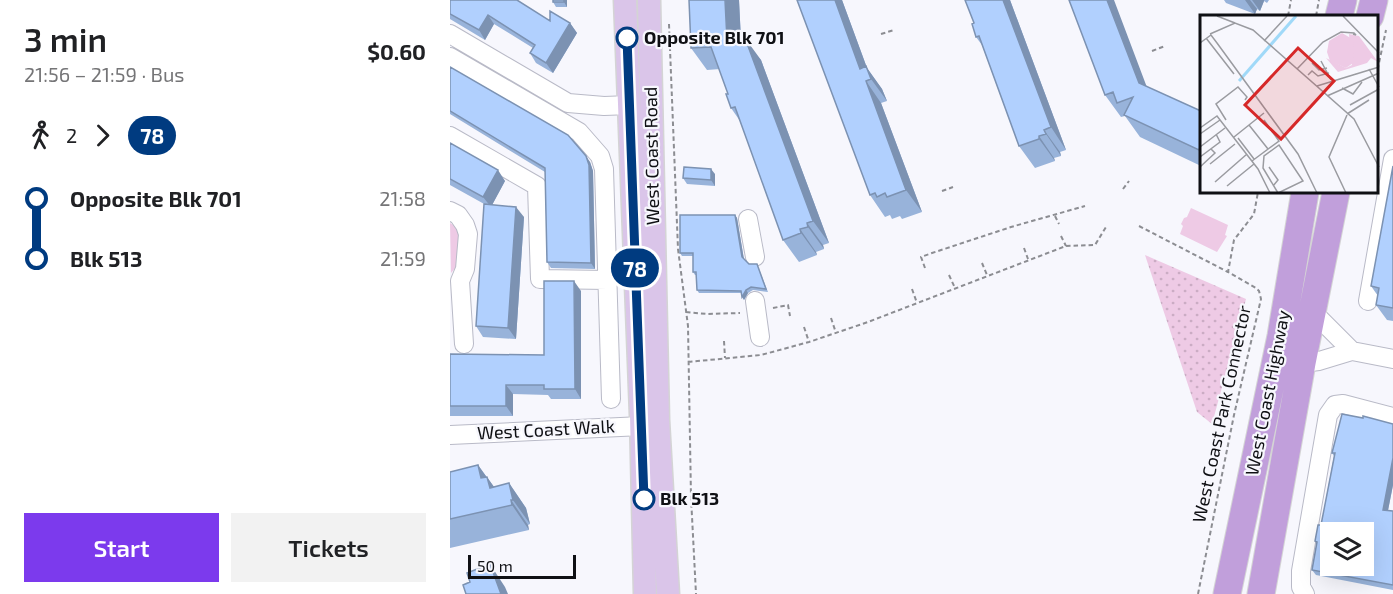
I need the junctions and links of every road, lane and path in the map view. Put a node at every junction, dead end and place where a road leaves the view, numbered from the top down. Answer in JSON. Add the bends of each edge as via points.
{"nodes":[{"id":1,"x":625,"y":0,"type":"edge"},
{"id":2,"x":649,"y":0,"type":"edge"},
{"id":3,"x":1291,"y":0,"type":"edge"},
{"id":4,"x":1356,"y":7,"type":"edge"},
{"id":5,"x":1288,"y":15,"type":"edge"},
{"id":6,"x":1320,"y":15,"type":"edge"},
{"id":7,"x":669,"y":20,"type":"dead end"},
{"id":8,"x":894,"y":30,"type":"dead end"},
{"id":9,"x":881,"y":34,"type":"dead end"},
{"id":10,"x":452,"y":38,"type":"edge"},
{"id":11,"x":1165,"y":46,"type":"dead end"},
{"id":12,"x":1152,"y":51,"type":"dead end"},
{"id":13,"x":450,"y":57,"type":"edge"},
{"id":14,"x":568,"y":103,"type":"junction"},
{"id":15,"x":630,"y":105,"type":"junction"},
{"id":16,"x":557,"y":120,"type":"junction"},
{"id":17,"x":450,"y":136,"type":"edge"},
{"id":18,"x":1393,"y":159,"type":"edge"},
{"id":19,"x":1129,"y":181,"type":"dead end"},
{"id":20,"x":952,"y":186,"type":"dead end"},
{"id":21,"x":1123,"y":189,"type":"dead end"},
{"id":22,"x":942,"y":191,"type":"dead end"},
{"id":23,"x":1258,"y":194,"type":"edge"},
{"id":24,"x":1305,"y":194,"type":"edge"},
{"id":25,"x":1336,"y":194,"type":"edge"},
{"id":26,"x":1085,"y":206,"type":"dead end"},
{"id":27,"x":643,"y":210,"type":"junction"},
{"id":28,"x":450,"y":211,"type":"edge"},
{"id":29,"x":1055,"y":215,"type":"junction"},
{"id":30,"x":748,"y":219,"type":"dead end"},
{"id":31,"x":1059,"y":224,"type":"dead end"},
{"id":32,"x":1139,"y":226,"type":"dead end"},
{"id":33,"x":1106,"y":227,"type":"dead end"},
{"id":34,"x":1061,"y":236,"type":"dead end"},
{"id":35,"x":1066,"y":246,"type":"junction"},
{"id":36,"x":1024,"y":248,"type":"dead end"},
{"id":37,"x":755,"y":257,"type":"dead end"},
{"id":38,"x":1028,"y":260,"type":"junction"},
{"id":39,"x":982,"y":263,"type":"dead end"},
{"id":40,"x":635,"y":266,"type":"junction"},
{"id":41,"x":926,"y":268,"type":"dead end"},
{"id":42,"x":608,"y":273,"type":"junction"},
{"id":43,"x":1228,"y":273,"type":"junction"},
{"id":44,"x":949,"y":275,"type":"dead end"},
{"id":45,"x":987,"y":275,"type":"junction"},
{"id":46,"x":455,"y":283,"type":"edge"},
{"id":47,"x":955,"y":288,"type":"junction"},
{"id":48,"x":912,"y":289,"type":"dead end"},
{"id":49,"x":755,"y":301,"type":"dead end"},
{"id":50,"x":1368,"y":301,"type":"dead end"},
{"id":51,"x":917,"y":303,"type":"junction"},
{"id":52,"x":1312,"y":311,"type":"junction"},
{"id":53,"x":831,"y":318,"type":"dead end"},
{"id":54,"x":804,"y":327,"type":"dead end"},
{"id":55,"x":836,"y":333,"type":"junction"},
{"id":56,"x":760,"y":337,"type":"dead end"},
{"id":57,"x":724,"y":341,"type":"dead end"},
{"id":58,"x":809,"y":342,"type":"junction"},
{"id":59,"x":464,"y":344,"type":"dead end"},
{"id":60,"x":1352,"y":351,"type":"junction"},
{"id":61,"x":725,"y":358,"type":"junction"},
{"id":62,"x":1393,"y":359,"type":"edge"},
{"id":63,"x":688,"y":362,"type":"junction"},
{"id":64,"x":1302,"y":363,"type":"junction"},
{"id":65,"x":611,"y":399,"type":"dead end"},
{"id":66,"x":1393,"y":417,"type":"edge"},
{"id":67,"x":650,"y":423,"type":"junction"},
{"id":68,"x":450,"y":435,"type":"edge"},
{"id":69,"x":654,"y":524,"type":"junction"},
{"id":70,"x":645,"y":594,"type":"edge"},
{"id":71,"x":668,"y":594,"type":"edge"},
{"id":72,"x":696,"y":594,"type":"edge"},
{"id":73,"x":1198,"y":594,"type":"edge"},
{"id":74,"x":1227,"y":594,"type":"edge"},
{"id":75,"x":1261,"y":594,"type":"edge"},
{"id":76,"x":1305,"y":594,"type":"edge"}],
"edges":[{"from":1,"to":15,"type":"main road","name":"West Coast Road"},
{"from":2,"to":27,"type":"main road","name":"West Coast Road"},
{"from":3,"to":5,"type":"path"},
{"from":4,"to":6,"type":"path"},
{"from":7,"to":63,"type":"path","via":[[678,249],[688,326]]},
{"from":8,"to":9,"type":"path"},
{"from":10,"to":14,"type":"street"},
{"from":11,"to":12,"type":"path"},
{"from":13,"to":16,"type":"street"},
{"from":14,"to":15,"type":"street"},
{"from":14,"to":16,"type":"street"},
{"from":15,"to":27,"type":"main road","name":"West Coast Road"},
{"from":16,"to":42,"type":"street","via":[[579,132],[600,156],[604,169]]},
{"from":17,"to":42,"type":"street","via":[[537,186],[540,279]]},
{"from":18,"to":50,"type":"street"},
{"from":19,"to":21,"type":"path"},
{"from":20,"to":22,"type":"path"},
{"from":23,"to":43,"type":"path","via":[[1254,214],[1234,240]]},
{"from":24,"to":74,"type":"highway","name":"West Coast Highway","via":[[1281,336]]},
{"from":25,"to":52,"type":"highway","name":"West Coast Highway"},
{"from":26,"to":29,"type":"path"},
{"from":27,"to":40,"type":"main road","name":"West Coast Road"},
{"from":27,"to":67,"type":"main road","name":"West Coast Road"},
{"from":28,"to":46,"type":"street","via":[[458,215],[468,234],[465,269]]},
{"from":29,"to":31,"type":"path"},
{"from":29,"to":41,"type":"path","via":[[921,257]]},
{"from":30,"to":37,"type":"street"},
{"from":32,"to":43,"type":"path","name":"West Coast Park Connector"},
{"from":33,"to":35,"type":"path","via":[[1095,245]]},
{"from":34,"to":35,"type":"path"},
{"from":35,"to":38,"type":"path"},
{"from":36,"to":38,"type":"path"},
{"from":38,"to":45,"type":"path"},
{"from":39,"to":45,"type":"path"},
{"from":40,"to":42,"type":"street"},
{"from":40,"to":67,"type":"main road","name":"West Coast Road"},
{"from":42,"to":65,"type":"street"},
{"from":43,"to":73,"type":"path","name":"West Coast Park Connector","via":[[1256,288],[1261,299]]},
{"from":44,"to":47,"type":"path"},
{"from":45,"to":47,"type":"path"},
{"from":46,"to":59,"type":"street"},
{"from":47,"to":51,"type":"path"},
{"from":48,"to":51,"type":"path"},
{"from":49,"to":56,"type":"street"},
{"from":51,"to":55,"type":"path"},
{"from":52,"to":60,"type":"street"},
{"from":52,"to":64,"type":"highway","name":"West Coast Highway"},
{"from":53,"to":55,"type":"path"},
{"from":54,"to":58,"type":"path"},
{"from":55,"to":58,"type":"path"},
{"from":57,"to":61,"type":"path"},
{"from":58,"to":61,"type":"path","via":[[767,354]]},
{"from":60,"to":62,"type":"street"},
{"from":60,"to":64,"type":"street"},
{"from":61,"to":63,"type":"path"},
{"from":63,"to":72,"type":"path"},
{"from":64,"to":75,"type":"highway","name":"West Coast Highway"},
{"from":66,"to":76,"type":"street","via":[[1343,404],[1335,405],[1328,416],[1301,571]]},
{"from":67,"to":68,"type":"street","name":"West Coast Walk"},
{"from":67,"to":69,"type":"main road","name":"West Coast Road"},
{"from":69,"to":70,"type":"main road","name":"West Coast Road"},
{"from":69,"to":71,"type":"main road","name":"West Coast Road"}]}
